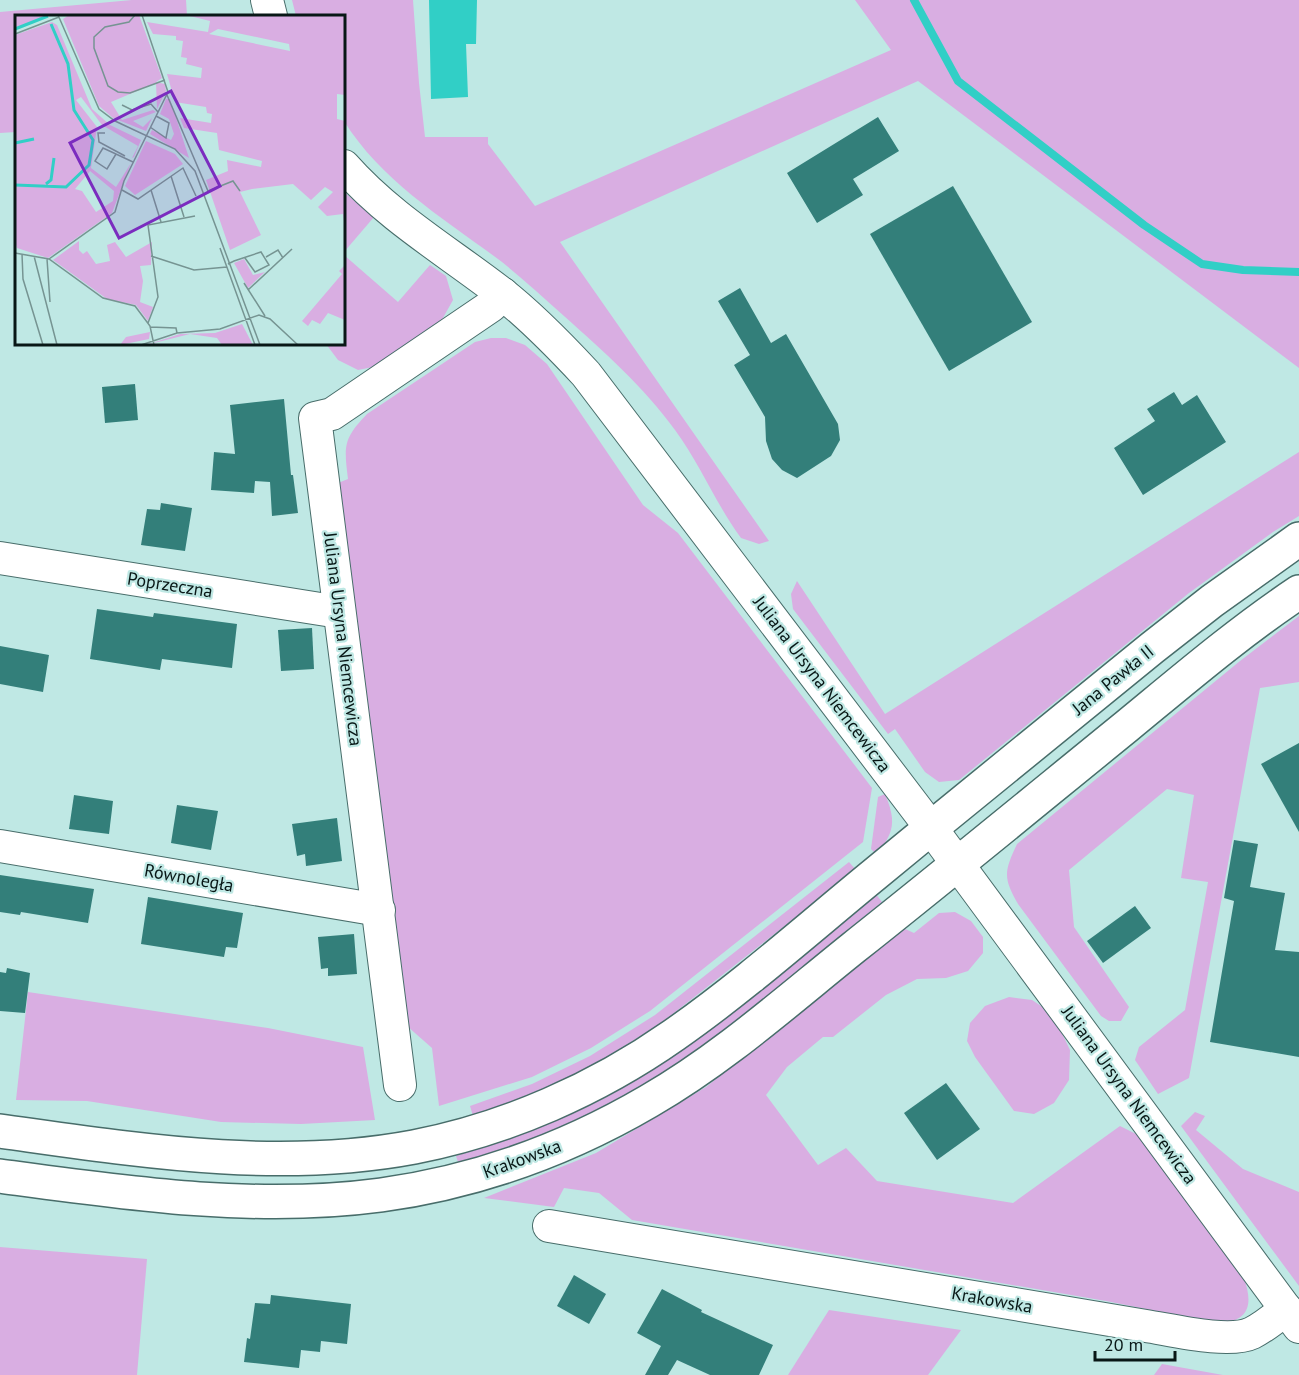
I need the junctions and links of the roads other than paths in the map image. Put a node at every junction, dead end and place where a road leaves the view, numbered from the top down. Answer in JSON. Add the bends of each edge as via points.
{"nodes":[{"id":1,"x":267,"y":0,"type":"edge"},
{"id":2,"x":271,"y":15,"type":"edge"},
{"id":3,"x":345,"y":167,"type":"edge"},
{"id":4,"x":503,"y":294,"type":"junction"},
{"id":5,"x":1299,"y":539,"type":"edge"},
{"id":6,"x":0,"y":558,"type":"edge"},
{"id":7,"x":1299,"y":592,"type":"edge"},
{"id":8,"x":339,"y":612,"type":"junction"},
{"id":9,"x":931,"y":828,"type":"junction"},
{"id":10,"x":0,"y":846,"type":"edge"},
{"id":11,"x":958,"y":864,"type":"junction"},
{"id":12,"x":379,"y":910,"type":"junction"},
{"id":13,"x":400,"y":1084,"type":"dead end"},
{"id":14,"x":0,"y":1131,"type":"edge"},
{"id":15,"x":0,"y":1176,"type":"edge"},
{"id":16,"x":549,"y":1226,"type":"dead end"},
{"id":17,"x":1292,"y":1318,"type":"edge"}],
"edges":[{"from":1,"to":2,"type":"street"},
{"from":3,"to":4,"type":"street","name":"Juliana Ursyna Niemcewicza","via":[[382,205]]},
{"from":4,"to":8,"type":"street","name":"Juliana Ursyna Niemcewicza","via":[[332,414],[315,418]]},
{"from":4,"to":9,"type":"street","name":"Juliana Ursyna Niemcewicza","via":[[586,374]]},
{"from":5,"to":9,"type":"main road","name":"Jana Pawła II","via":[[1212,601]]},
{"from":6,"to":8,"type":"street","name":"Poprzeczna"},
{"from":7,"to":11,"type":"main road","via":[[1238,636]]},
{"from":8,"to":12,"type":"street","name":"Juliana Ursyna Niemcewicza"},
{"from":9,"to":11,"type":"street","name":"Juliana Ursyna Niemcewicza"},
{"from":9,"to":14,"type":"main road","via":[[658,1046],[580,1091],[521,1117],[414,1147],[314,1159],[164,1153]]},
{"from":10,"to":12,"type":"street","name":"Równoległa"},
{"from":11,"to":15,"type":"main road","name":"Krakowska","via":[[697,1070],[600,1128],[517,1163],[381,1195],[305,1201],[213,1200],[124,1193]]},
{"from":11,"to":17,"type":"street","name":"Juliana Ursyna Niemcewicza"},
{"from":12,"to":13,"type":"street","name":"Juliana Ursyna Niemcewicza"},
{"from":16,"to":17,"type":"street","name":"Krakowska","via":[[1219,1336],[1241,1337]]}]}
